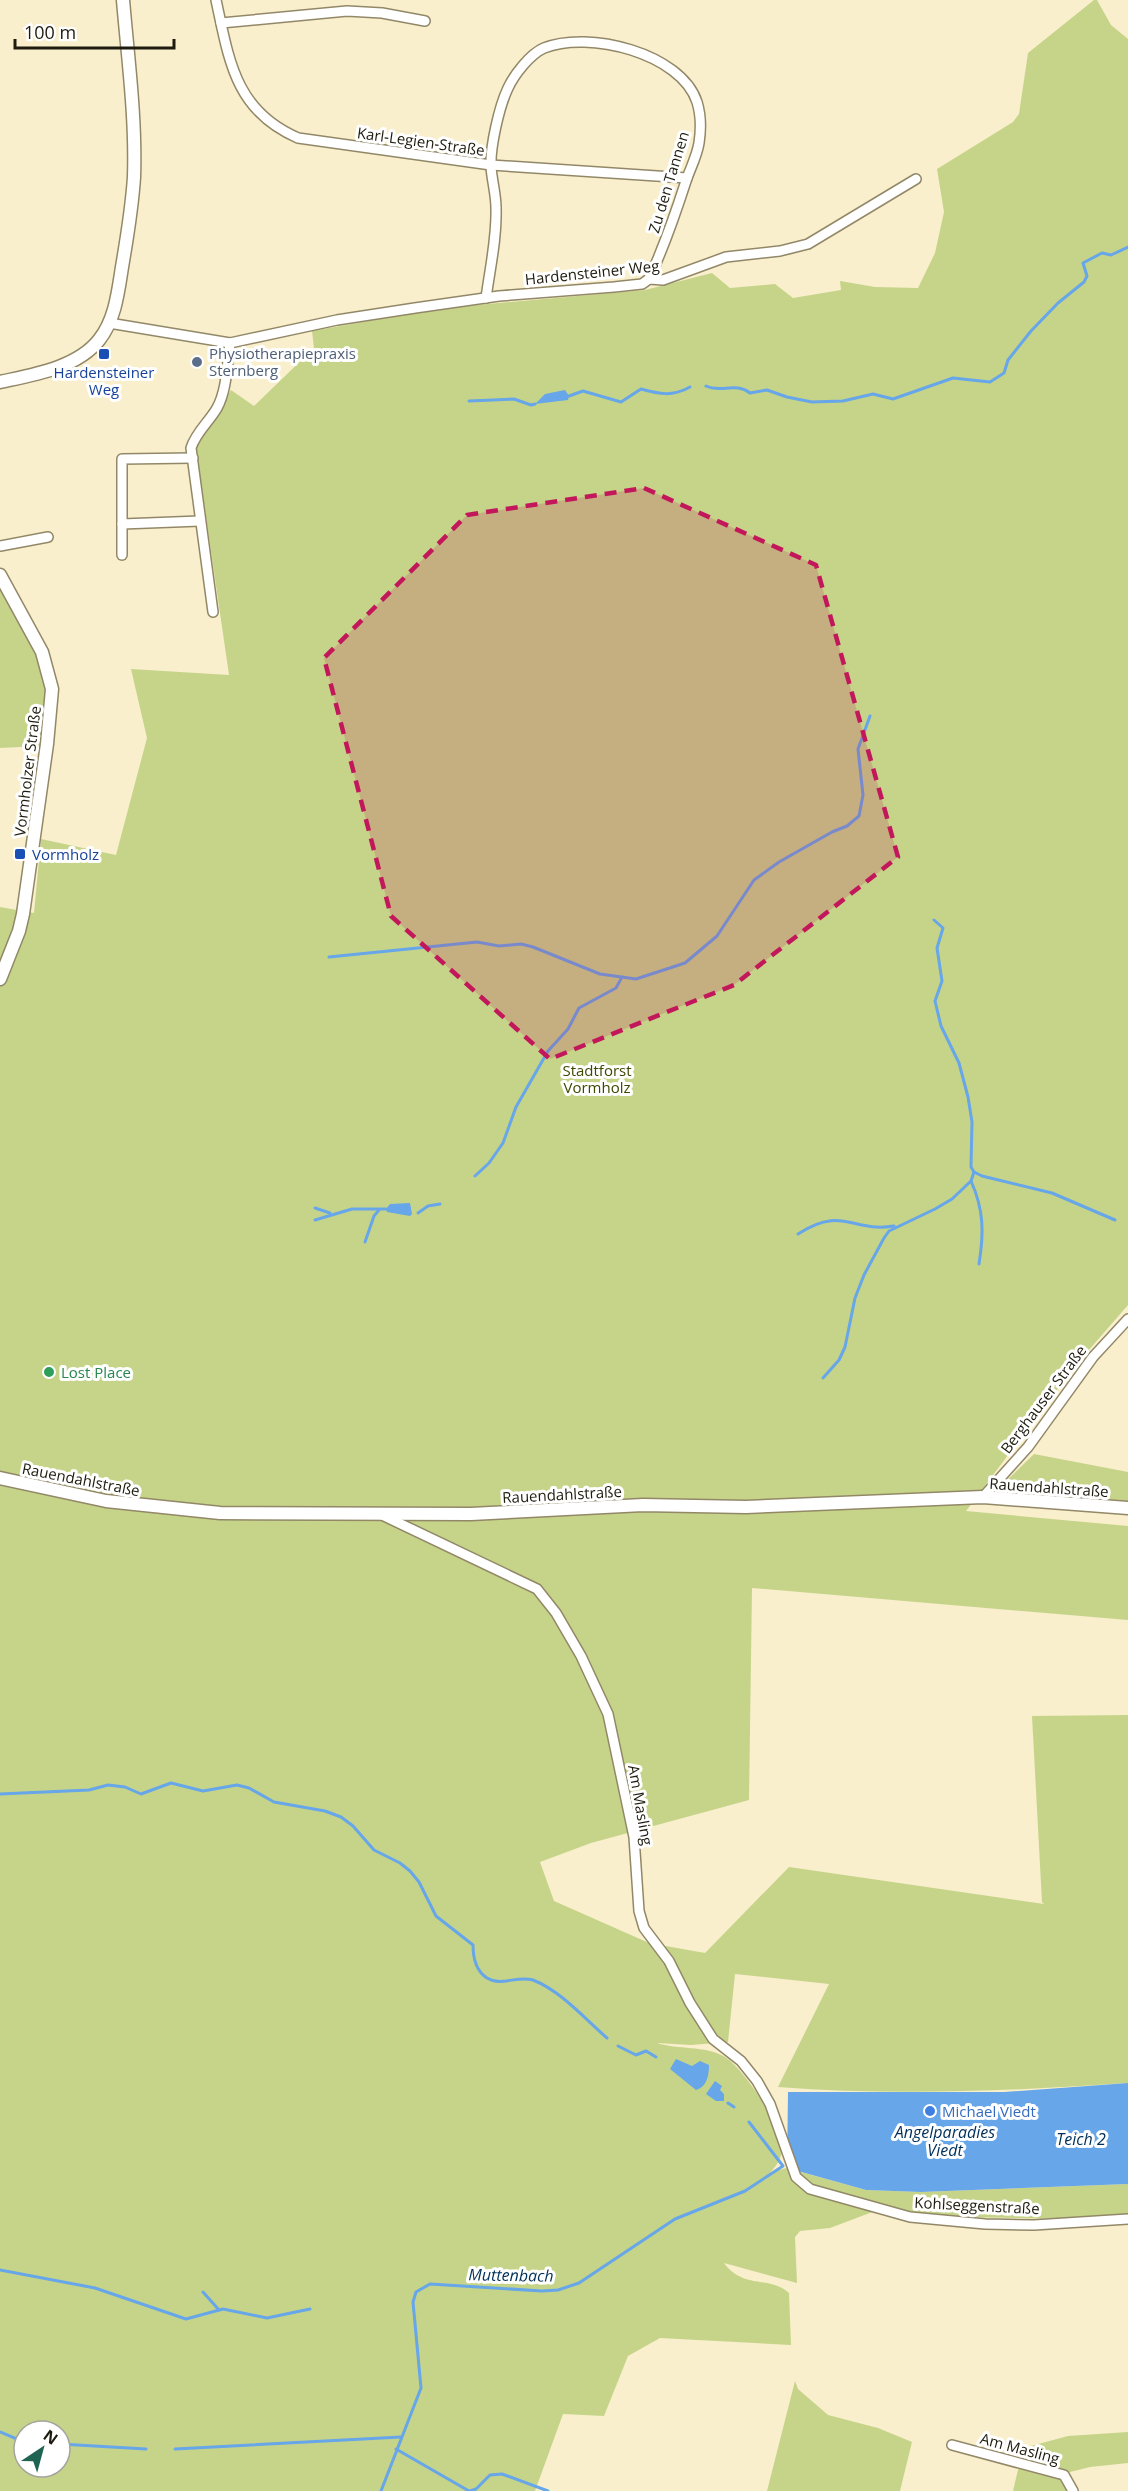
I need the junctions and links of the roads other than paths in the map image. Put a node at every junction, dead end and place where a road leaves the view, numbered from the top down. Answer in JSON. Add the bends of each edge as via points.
{"nodes":[{"id":1,"x":123,"y":0,"type":"edge"},
{"id":2,"x":216,"y":0,"type":"edge"},
{"id":3,"x":425,"y":21,"type":"dead end"},
{"id":4,"x":221,"y":23,"type":"junction"},
{"id":5,"x":491,"y":165,"type":"junction"},
{"id":6,"x":687,"y":178,"type":"junction"},
{"id":7,"x":916,"y":179,"type":"dead end"},
{"id":8,"x":649,"y":279,"type":"junction"},
{"id":9,"x":486,"y":298,"type":"junction"},
{"id":10,"x":110,"y":323,"type":"junction"},
{"id":11,"x":230,"y":343,"type":"junction"},
{"id":12,"x":0,"y":382,"type":"edge"},
{"id":13,"x":193,"y":458,"type":"junction"},
{"id":14,"x":200,"y":521,"type":"junction"},
{"id":15,"x":122,"y":524,"type":"junction"},
{"id":16,"x":48,"y":537,"type":"dead end"},
{"id":17,"x":0,"y":546,"type":"edge"},
{"id":18,"x":122,"y":555,"type":"dead end"},
{"id":19,"x":0,"y":575,"type":"edge"},
{"id":20,"x":213,"y":612,"type":"dead end"},
{"id":21,"x":0,"y":979,"type":"edge"},
{"id":22,"x":1128,"y":1319,"type":"edge"},
{"id":23,"x":0,"y":1478,"type":"edge"},
{"id":24,"x":983,"y":1497,"type":"junction"},
{"id":25,"x":1128,"y":1508,"type":"edge"},
{"id":26,"x":376,"y":1512,"type":"junction"},
{"id":27,"x":796,"y":2177,"type":"joint"},
{"id":28,"x":1128,"y":2219,"type":"edge"},
{"id":29,"x":952,"y":2445,"type":"dead end"},
{"id":30,"x":1073,"y":2491,"type":"edge"}],
"edges":[{"from":1,"to":10,"type":"street","via":[[134,174],[129,230]]},
{"from":2,"to":4,"type":"street","name":"Karl-Legien-Straße"},
{"from":3,"to":4,"type":"street","via":[[347,11]]},
{"from":4,"to":5,"type":"street","name":"Karl-Legien-Straße","via":[[232,67],[242,88],[254,107],[281,131],[317,142]]},
{"from":5,"to":6,"type":"street","name":"Karl-Legien-Straße"},
{"from":5,"to":6,"type":"street","name":"Zu den Tannen","via":[[499,112],[508,87],[523,66],[541,49],[574,41],[597,42],[660,61],[679,74],[691,89],[701,124]]},
{"from":5,"to":9,"type":"street","name":"Zu den Tannen","via":[[496,217]]},
{"from":6,"to":8,"type":"street","name":"Zu den Tannen"},
{"from":7,"to":8,"type":"street","name":"Hardensteiner Weg","via":[[808,244],[726,257],[663,280]]},
{"from":8,"to":9,"type":"street","name":"Hardensteiner Weg","via":[[642,284]]},
{"from":9,"to":11,"type":"street","name":"Hardensteiner Weg","via":[[337,320]]},
{"from":10,"to":11,"type":"street","name":"Hardensteiner Weg"},
{"from":10,"to":12,"type":"street","via":[[86,353],[66,364]]},
{"from":11,"to":13,"type":"street","via":[[221,397],[193,441]]},
{"from":13,"to":14,"type":"street"},
{"from":13,"to":15,"type":"street","via":[[122,459]]},
{"from":14,"to":15,"type":"street"},
{"from":14,"to":20,"type":"street"},
{"from":15,"to":18,"type":"street"},
{"from":16,"to":17,"type":"street"},
{"from":19,"to":21,"type":"street","name":"Vormholzer Straße","via":[[42,652],[52,689],[19,931]]},
{"from":22,"to":24,"type":"street","name":"Berghauser Straße","via":[[1093,1357],[1028,1447]]},
{"from":23,"to":26,"type":"street","name":"Rauendahlstraße","via":[[106,1502],[159,1508],[220,1513]]},
{"from":24,"to":25,"type":"street","name":"Rauendahlstraße"},
{"from":24,"to":26,"type":"street","name":"Rauendahlstraße","via":[[746,1507],[644,1505],[471,1514]]},
{"from":26,"to":27,"type":"street","name":"Am Masling","via":[[537,1589],[556,1613],[608,1714],[634,1837],[639,1911],[644,1928],[669,1961],[713,2039],[741,2061],[757,2081],[770,2104]]},
{"from":27,"to":28,"type":"street","name":"Kohlseggenstraße","via":[[810,2189],[910,2217],[985,2224]]},
{"from":29,"to":30,"type":"street","name":"Am Masling","via":[[1064,2475]]}]}
